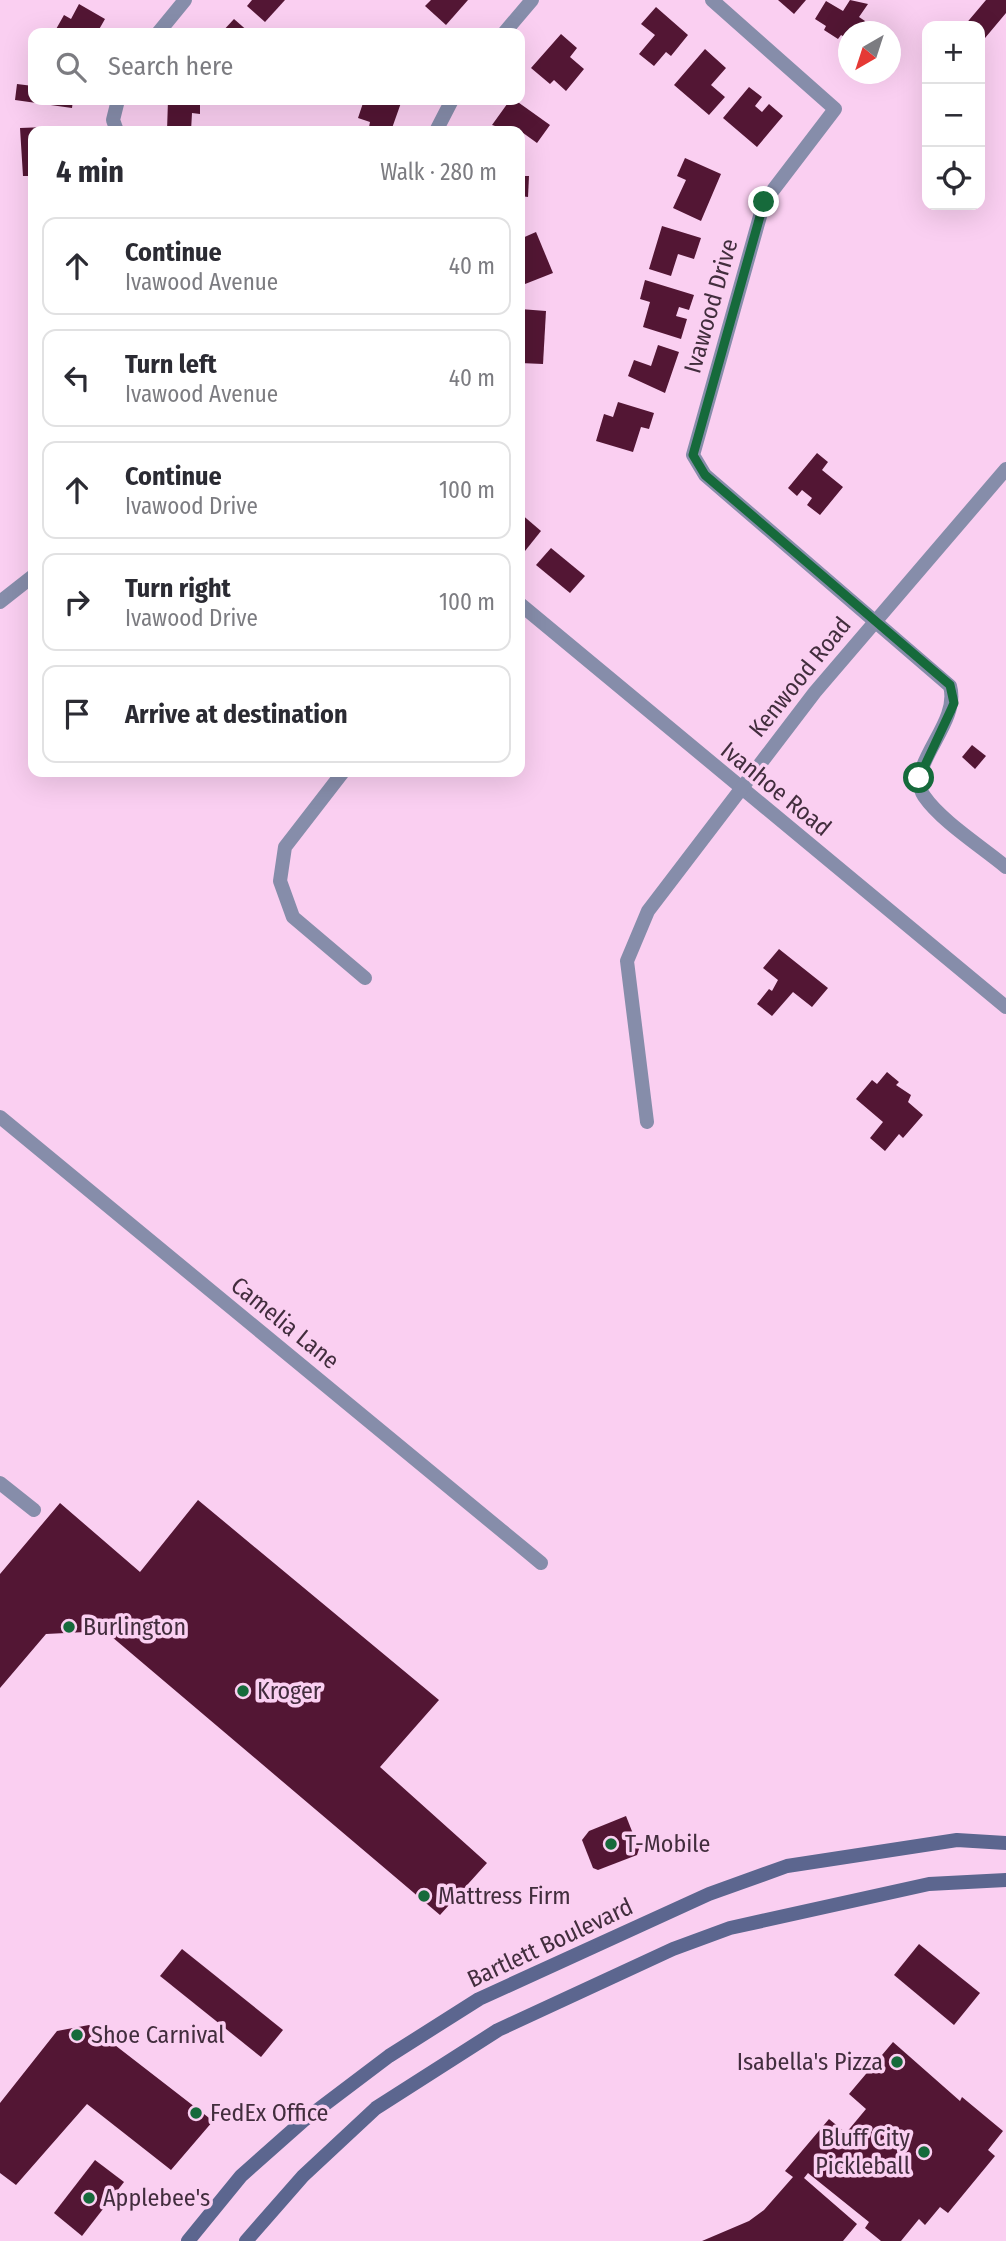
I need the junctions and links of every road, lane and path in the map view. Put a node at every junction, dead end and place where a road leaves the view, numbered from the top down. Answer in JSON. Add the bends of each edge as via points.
{"nodes":[{"id":1,"x":185,"y":0,"type":"edge"},
{"id":2,"x":532,"y":0,"type":"edge"},
{"id":3,"x":712,"y":0,"type":"edge"},
{"id":4,"x":162,"y":28,"type":"edge"},
{"id":5,"x":508,"y":28,"type":"edge"},
{"id":6,"x":117,"y":105,"type":"edge"},
{"id":7,"x":449,"y":105,"type":"edge"},
{"id":8,"x":115,"y":126,"type":"edge"},
{"id":9,"x":439,"y":126,"type":"edge"},
{"id":10,"x":1006,"y":469,"type":"edge"},
{"id":11,"x":28,"y":580,"type":"edge"},
{"id":12,"x":0,"y":602,"type":"edge"},
{"id":13,"x":525,"y":608,"type":"edge"},
{"id":14,"x":876,"y":620,"type":"junction"},
{"id":15,"x":339,"y":777,"type":"edge"},
{"id":16,"x":741,"y":789,"type":"junction"},
{"id":17,"x":1006,"y":867,"type":"edge"},
{"id":18,"x":365,"y":978,"type":"dead end"},
{"id":19,"x":1006,"y":1007,"type":"edge"},
{"id":20,"x":0,"y":1117,"type":"edge"},
{"id":21,"x":647,"y":1122,"type":"dead end"},
{"id":22,"x":0,"y":1483,"type":"edge"},
{"id":23,"x":34,"y":1510,"type":"dead end"},
{"id":24,"x":541,"y":1563,"type":"dead end"},
{"id":25,"x":1006,"y":1843,"type":"edge"},
{"id":26,"x":1006,"y":1880,"type":"edge"},
{"id":27,"x":188,"y":2241,"type":"edge"},
{"id":28,"x":246,"y":2241,"type":"edge"}],
"edges":[{"from":1,"to":4,"type":"street"},
{"from":2,"to":5,"type":"street"},
{"from":3,"to":14,"type":"street","name":"Ivawood Drive","via":[[835,109],[764,202],[693,455],[705,475]]},
{"from":6,"to":8,"type":"street"},
{"from":7,"to":9,"type":"street"},
{"from":10,"to":14,"type":"street","name":"Kenwood Road"},
{"from":11,"to":12,"type":"street"},
{"from":13,"to":16,"type":"street","name":"Ivanhoe Road"},
{"from":14,"to":16,"type":"street","name":"Kenwood Road"},
{"from":14,"to":17,"type":"street","via":[[950,685],[954,703],[920,772],[923,796]]},
{"from":15,"to":18,"type":"street","via":[[285,847],[280,881],[293,917]]},
{"from":16,"to":19,"type":"street","name":"Ivanhoe Road"},
{"from":16,"to":21,"type":"street","name":"Kenwood Road","via":[[648,911],[627,961]]},
{"from":20,"to":24,"type":"street","name":"Camelia Lane"},
{"from":22,"to":23,"type":"street"},
{"from":25,"to":27,"type":"main road","name":"Bartlett Boulevard","via":[[957,1840],[787,1866],[709,1894],[478,1999],[389,2056],[303,2122],[241,2176]]},
{"from":26,"to":28,"type":"main road","via":[[929,1884],[730,1928],[673,1949],[498,2030],[376,2108],[303,2176]]}]}
